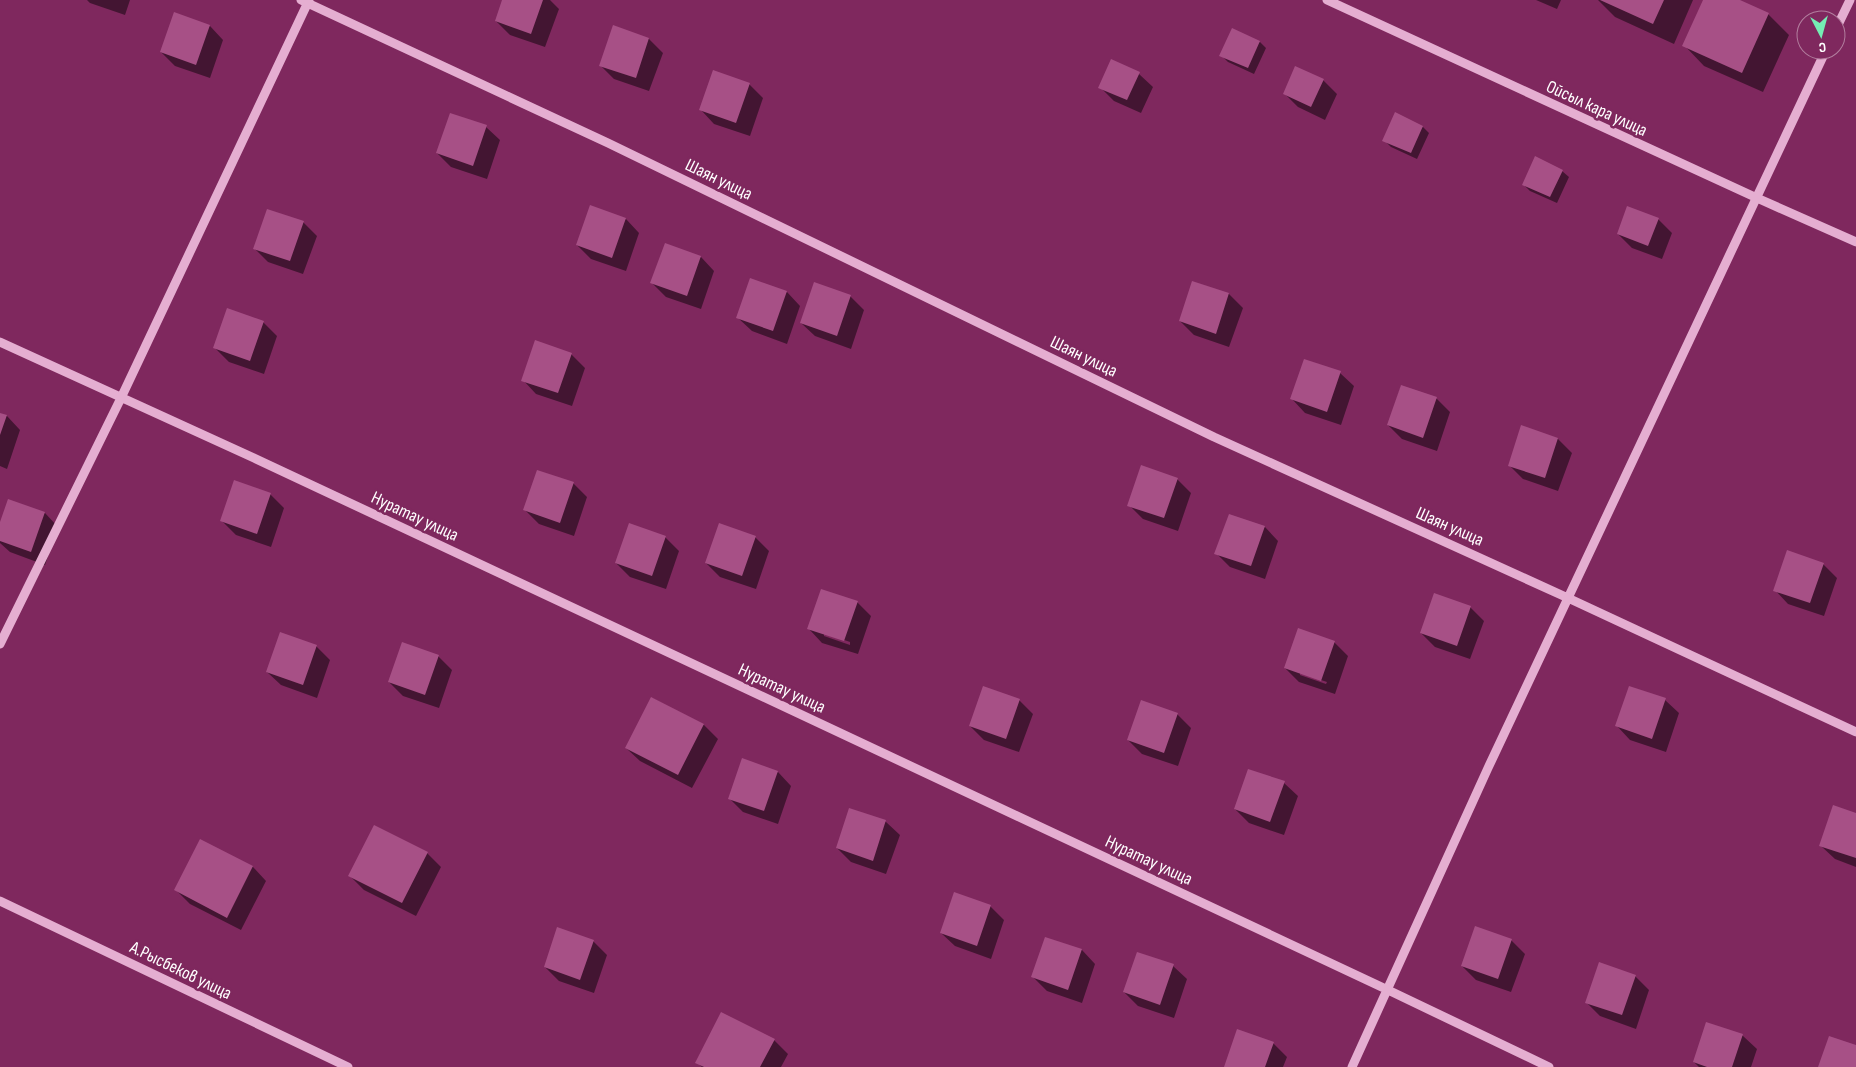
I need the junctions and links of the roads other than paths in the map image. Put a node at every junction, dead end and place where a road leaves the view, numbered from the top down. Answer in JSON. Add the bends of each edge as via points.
{"nodes":[{"id":1,"x":1327,"y":0,"type":"edge"},
{"id":2,"x":306,"y":1,"type":"edge"},
{"id":3,"x":1821,"y":60,"type":"edge"},
{"id":4,"x":1757,"y":198,"type":"junction"},
{"id":5,"x":1856,"y":242,"type":"edge"},
{"id":6,"x":0,"y":342,"type":"edge"},
{"id":7,"x":121,"y":398,"type":"junction"},
{"id":8,"x":1568,"y":598,"type":"junction"},
{"id":9,"x":0,"y":644,"type":"edge"},
{"id":10,"x":1856,"y":732,"type":"edge"},
{"id":11,"x":0,"y":901,"type":"edge"},
{"id":12,"x":1388,"y":990,"type":"junction"},
{"id":13,"x":348,"y":1067,"type":"edge"},
{"id":14,"x":1352,"y":1067,"type":"edge"},
{"id":15,"x":1549,"y":1067,"type":"edge"}],
"edges":[{"from":1,"to":4,"type":"street","name":"Ойсыл кара улица"},
{"from":2,"to":7,"type":"street"},
{"from":2,"to":8,"type":"street","name":"Шаян улица","via":[[608,143],[1214,437]]},
{"from":3,"to":4,"type":"street"},
{"from":4,"to":5,"type":"street","name":"Ойсыл кара улица"},
{"from":4,"to":8,"type":"street"},
{"from":6,"to":7,"type":"street","name":"Нуратау улица"},
{"from":7,"to":9,"type":"street"},
{"from":7,"to":12,"type":"street","name":"Нуратау улица"},
{"from":8,"to":10,"type":"street","name":"Шаян улица"},
{"from":8,"to":12,"type":"street"},
{"from":11,"to":13,"type":"street","name":"А.Рысбеков улица"},
{"from":12,"to":14,"type":"street"},
{"from":12,"to":15,"type":"street","name":"Нуратау улица"}]}
